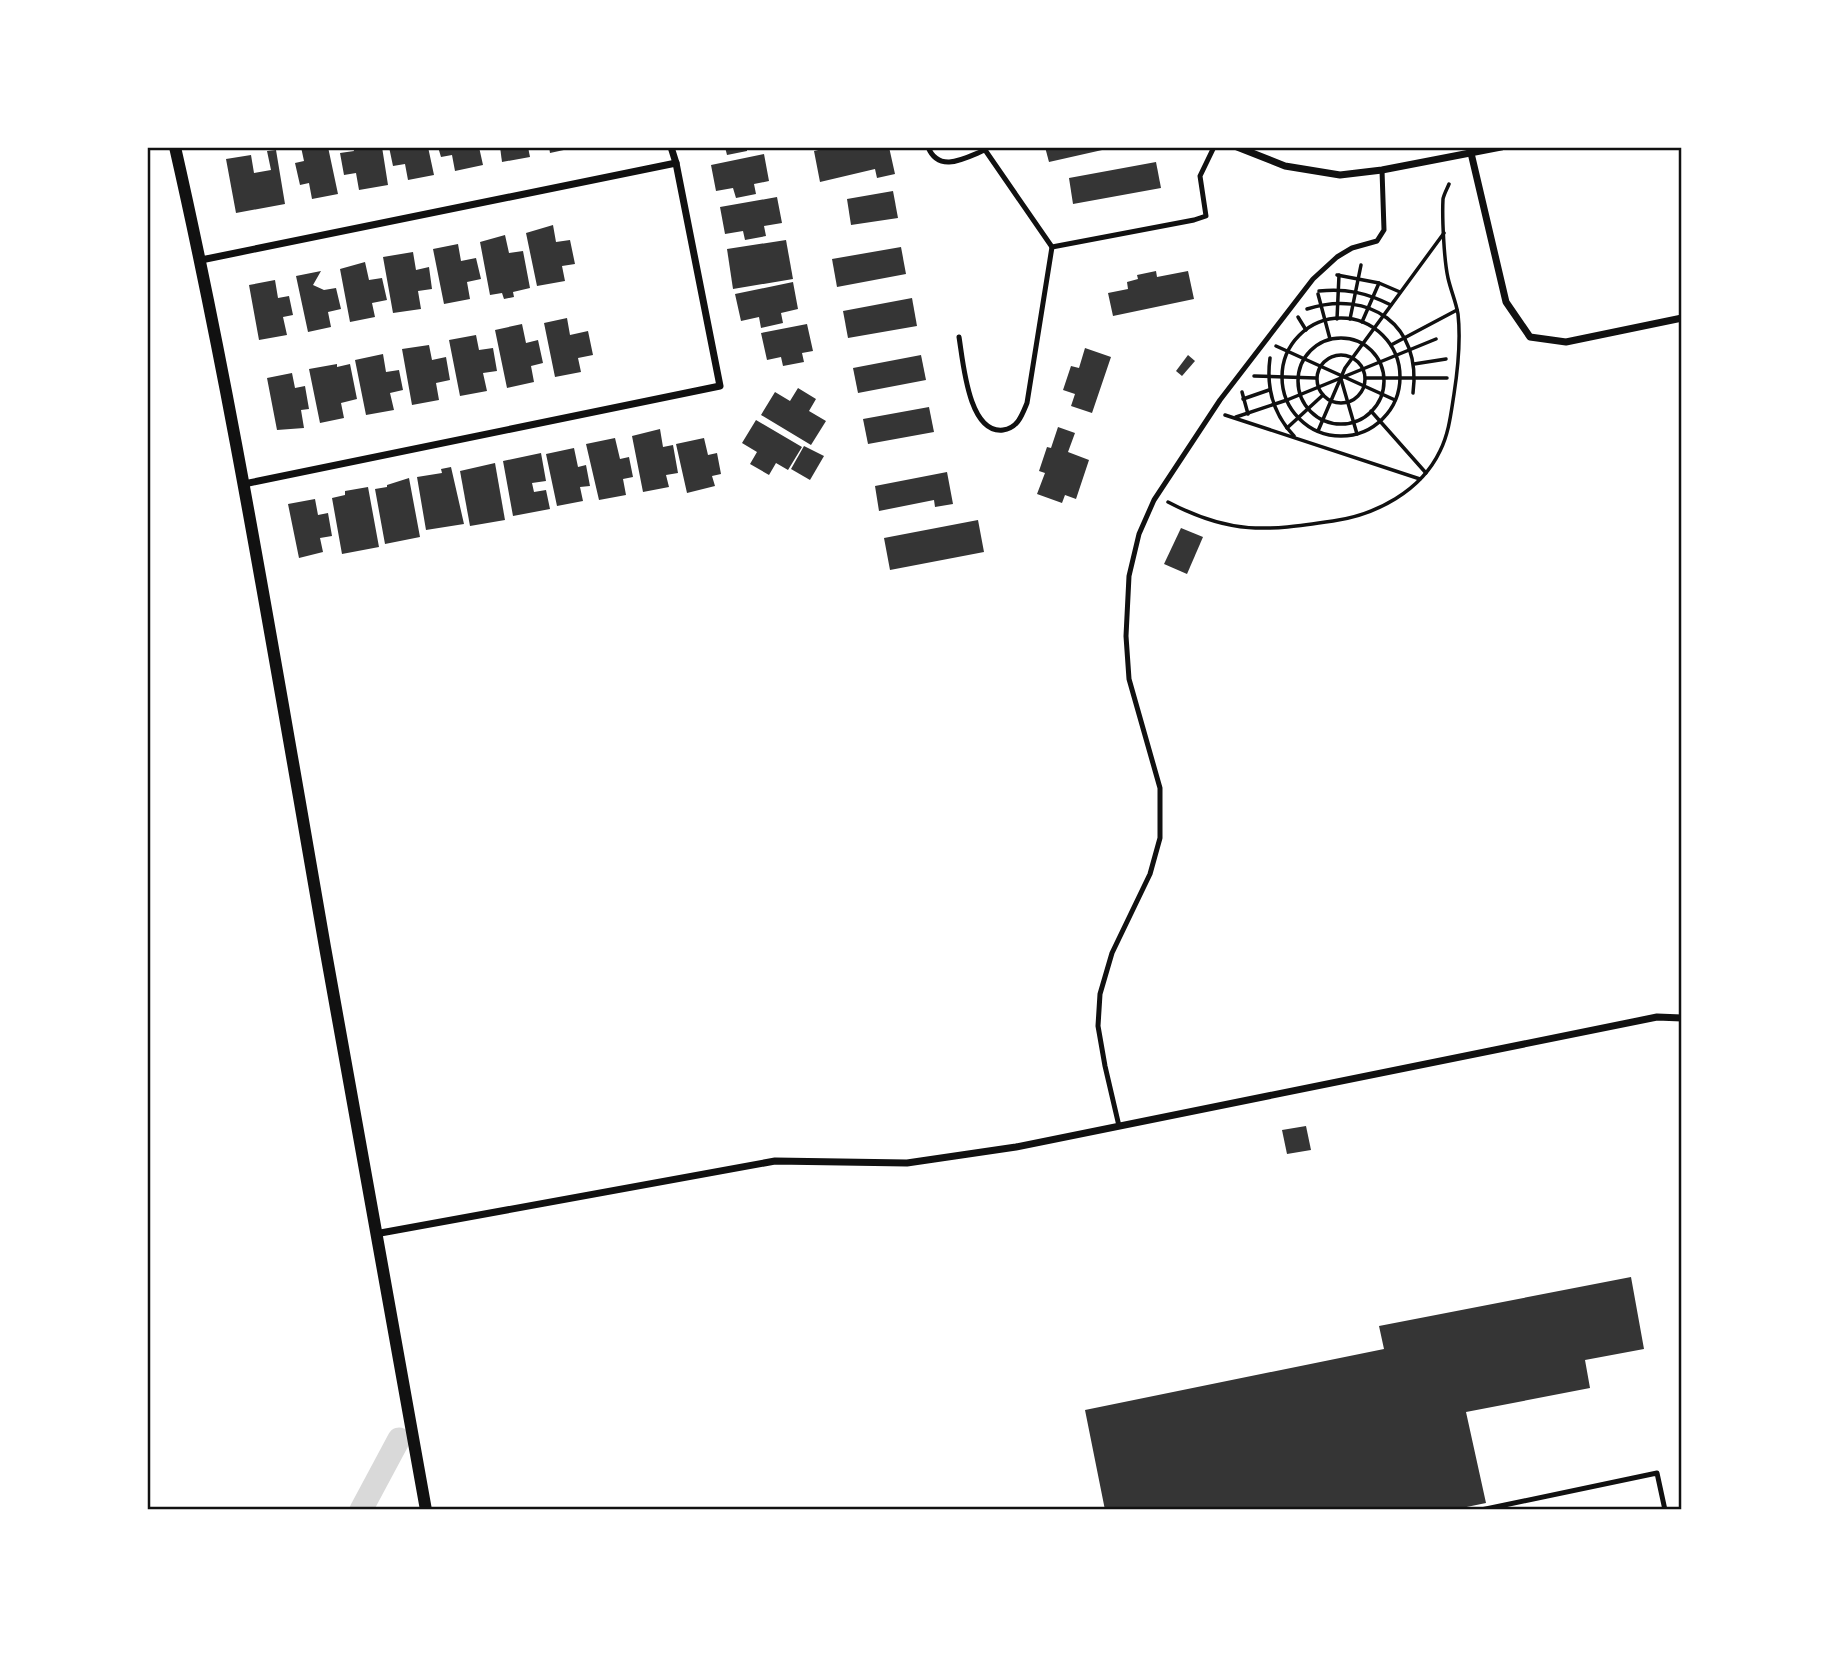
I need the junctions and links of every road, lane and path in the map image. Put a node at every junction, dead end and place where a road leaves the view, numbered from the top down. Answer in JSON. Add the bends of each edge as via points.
{"nodes":[{"id":1,"x":175,"y":147,"type":"edge"},
{"id":2,"x":671,"y":147,"type":"edge"},
{"id":3,"x":928,"y":147,"type":"edge"},
{"id":4,"x":1214,"y":147,"type":"edge"},
{"id":5,"x":1237,"y":147,"type":"edge"},
{"id":6,"x":1501,"y":147,"type":"edge"},
{"id":7,"x":984,"y":148,"type":"edge"},
{"id":8,"x":1471,"y":153,"type":"junction"},
{"id":9,"x":676,"y":163,"type":"junction"},
{"id":10,"x":1382,"y":170,"type":"junction"},
{"id":11,"x":1449,"y":184,"type":"dead end"},
{"id":12,"x":1445,"y":232,"type":"junction"},
{"id":13,"x":1052,"y":247,"type":"junction"},
{"id":14,"x":1340,"y":256,"type":"junction"},
{"id":15,"x":201,"y":260,"type":"junction"},
{"id":16,"x":1361,"y":265,"type":"dead end"},
{"id":17,"x":1328,"y":275,"type":"dead end"},
{"id":18,"x":1339,"y":275,"type":"junction"},
{"id":19,"x":1357,"y":278,"type":"junction"},
{"id":20,"x":1379,"y":283,"type":"junction"},
{"id":21,"x":1338,"y":289,"type":"junction"},
{"id":22,"x":1355,"y":291,"type":"junction"},
{"id":23,"x":1400,"y":292,"type":"junction"},
{"id":24,"x":1374,"y":296,"type":"junction"},
{"id":25,"x":1337,"y":303,"type":"junction"},
{"id":26,"x":1321,"y":304,"type":"junction"},
{"id":27,"x":1353,"y":305,"type":"junction"},
{"id":28,"x":1391,"y":305,"type":"junction"},
{"id":29,"x":1368,"y":309,"type":"junction"},
{"id":30,"x":1457,"y":310,"type":"junction"},
{"id":31,"x":1296,"y":314,"type":"dead end"},
{"id":32,"x":1383,"y":315,"type":"junction"},
{"id":33,"x":1337,"y":318,"type":"junction"},
{"id":34,"x":1682,"y":318,"type":"edge"},
{"id":35,"x":1350,"y":319,"type":"junction"},
{"id":36,"x":1324,"y":321,"type":"junction"},
{"id":37,"x":1362,"y":322,"type":"junction"},
{"id":38,"x":1374,"y":328,"type":"junction"},
{"id":39,"x":959,"y":337,"type":"dead end"},
{"id":40,"x":1406,"y":337,"type":"junction"},
{"id":41,"x":1330,"y":339,"type":"junction"},
{"id":42,"x":1436,"y":339,"type":"dead end"},
{"id":43,"x":1363,"y":343,"type":"junction"},
{"id":44,"x":1391,"y":345,"type":"junction"},
{"id":45,"x":1410,"y":350,"type":"junction"},
{"id":46,"x":1288,"y":352,"type":"junction"},
{"id":47,"x":1396,"y":356,"type":"junction"},
{"id":48,"x":1304,"y":358,"type":"junction"},
{"id":49,"x":1353,"y":358,"type":"junction"},
{"id":50,"x":1446,"y":359,"type":"dead end"},
{"id":51,"x":1380,"y":362,"type":"junction"},
{"id":52,"x":1414,"y":364,"type":"junction"},
{"id":53,"x":1321,"y":366,"type":"junction"},
{"id":54,"x":1363,"y":369,"type":"junction"},
{"id":55,"x":1238,"y":376,"type":"junction"},
{"id":56,"x":1247,"y":376,"type":"junction"},
{"id":57,"x":1268,"y":376,"type":"junction"},
{"id":58,"x":1283,"y":377,"type":"junction"},
{"id":59,"x":1298,"y":377,"type":"junction"},
{"id":60,"x":1341,"y":377,"type":"junction"},
{"id":61,"x":1317,"y":378,"type":"junction"},
{"id":62,"x":1366,"y":378,"type":"junction"},
{"id":63,"x":1384,"y":378,"type":"junction"},
{"id":64,"x":1415,"y":378,"type":"junction"},
{"id":65,"x":1400,"y":379,"type":"junction"},
{"id":66,"x":1447,"y":379,"type":"dead end"},
{"id":67,"x":1364,"y":386,"type":"junction"},
{"id":68,"x":1318,"y":387,"type":"junction"},
{"id":69,"x":1269,"y":390,"type":"junction"},
{"id":70,"x":1413,"y":393,"type":"dead end"},
{"id":71,"x":1300,"y":394,"type":"junction"},
{"id":72,"x":1382,"y":394,"type":"junction"},
{"id":73,"x":1323,"y":395,"type":"junction"},
{"id":74,"x":1243,"y":399,"type":"junction"},
{"id":75,"x":1287,"y":400,"type":"junction"},
{"id":76,"x":1395,"y":400,"type":"junction"},
{"id":77,"x":1331,"y":401,"type":"junction"},
{"id":78,"x":1349,"y":402,"type":"junction"},
{"id":79,"x":1274,"y":404,"type":"junction"},
{"id":80,"x":1308,"y":409,"type":"junction"},
{"id":81,"x":1213,"y":411,"type":"junction"},
{"id":82,"x":1371,"y":411,"type":"junction"},
{"id":83,"x":1248,"y":414,"type":"junction"},
{"id":84,"x":1234,"y":418,"type":"junction"},
{"id":85,"x":1299,"y":418,"type":"junction"},
{"id":86,"x":1381,"y":421,"type":"junction"},
{"id":87,"x":1354,"y":422,"type":"junction"},
{"id":88,"x":1287,"y":428,"type":"junction"},
{"id":89,"x":1318,"y":431,"type":"junction"},
{"id":90,"x":1357,"y":434,"type":"junction"},
{"id":91,"x":1294,"y":436,"type":"dead end"},
{"id":92,"x":1426,"y":473,"type":"junction"},
{"id":93,"x":1420,"y":479,"type":"junction"},
{"id":94,"x":244,"y":484,"type":"junction"},
{"id":95,"x":1156,"y":496,"type":"junction"},
{"id":96,"x":1682,"y":1018,"type":"edge"},
{"id":97,"x":1119,"y":1126,"type":"junction"},
{"id":98,"x":375,"y":1234,"type":"junction"},
{"id":99,"x":426,"y":1510,"type":"edge"},
{"id":100,"x":1481,"y":1510,"type":"edge"},
{"id":101,"x":1665,"y":1510,"type":"edge"}],
"edges":[{"from":1,"to":15,"type":"street"},
{"from":2,"to":9,"type":"street"},
{"from":3,"to":7,"type":"lane","via":[[939,161],[950,163]]},
{"from":4,"to":13,"type":"lane","via":[[1200,176],[1206,216]]},
{"from":5,"to":10,"type":"street","via":[[1285,166],[1340,176]]},
{"from":6,"to":8,"type":"street"},
{"from":7,"to":13,"type":"lane"},
{"from":8,"to":10,"type":"street"},
{"from":8,"to":34,"type":"street","via":[[1506,302],[1530,337],[1566,342]]},
{"from":9,"to":15,"type":"street"},
{"from":9,"to":94,"type":"street","via":[[720,386]]},
{"from":10,"to":14,"type":"lane","via":[[1384,230],[1377,241]]},
{"from":11,"to":12,"type":"path","via":[[1443,196]]},
{"from":12,"to":23,"type":"path"},
{"from":12,"to":30,"type":"path","via":[[1448,278]]},
{"from":13,"to":39,"type":"lane","via":[[1027,403],[1021,419],[1010,428],[999,430],[985,424],[970,401]]},
{"from":14,"to":18,"type":"path"},
{"from":14,"to":55,"type":"lane","via":[[1313,279]]},
{"from":15,"to":94,"type":"street"},
{"from":16,"to":19,"type":"path"},
{"from":17,"to":18,"type":"path"},
{"from":18,"to":19,"type":"path"},
{"from":18,"to":21,"type":"path"},
{"from":19,"to":20,"type":"path"},
{"from":19,"to":22,"type":"path"},
{"from":20,"to":23,"type":"path"},
{"from":20,"to":24,"type":"path"},
{"from":21,"to":22,"type":"path"},
{"from":21,"to":25,"type":"path"},
{"from":21,"to":26,"type":"path","via":[[1317,291]]},
{"from":22,"to":24,"type":"path"},
{"from":22,"to":27,"type":"path"},
{"from":23,"to":28,"type":"path"},
{"from":24,"to":28,"type":"path"},
{"from":24,"to":29,"type":"path"},
{"from":25,"to":26,"type":"path"},
{"from":25,"to":27,"type":"path"},
{"from":25,"to":33,"type":"path"},
{"from":26,"to":31,"type":"path"},
{"from":26,"to":36,"type":"path"},
{"from":27,"to":29,"type":"path"},
{"from":27,"to":35,"type":"path"},
{"from":28,"to":32,"type":"path"},
{"from":29,"to":32,"type":"path"},
{"from":29,"to":37,"type":"path"},
{"from":30,"to":40,"type":"path"},
{"from":30,"to":92,"type":"path","via":[[1458,360],[1450,421],[1441,450]]},
{"from":32,"to":38,"type":"path"},
{"from":32,"to":40,"type":"path"},
{"from":33,"to":35,"type":"path"},
{"from":33,"to":36,"type":"path"},
{"from":35,"to":37,"type":"path"},
{"from":36,"to":41,"type":"path"},
{"from":36,"to":46,"type":"path","via":[[1303,332]]},
{"from":37,"to":38,"type":"path"},
{"from":38,"to":43,"type":"path"},
{"from":38,"to":44,"type":"path"},
{"from":40,"to":44,"type":"path"},
{"from":40,"to":45,"type":"path"},
{"from":41,"to":43,"type":"path"},
{"from":41,"to":48,"type":"path"},
{"from":42,"to":45,"type":"path"},
{"from":43,"to":49,"type":"path"},
{"from":43,"to":51,"type":"path"},
{"from":44,"to":47,"type":"path"},
{"from":45,"to":47,"type":"path"},
{"from":45,"to":52,"type":"path"},
{"from":46,"to":48,"type":"path"},
{"from":46,"to":57,"type":"path","via":[[1273,344]]},
{"from":46,"to":58,"type":"path"},
{"from":47,"to":51,"type":"path"},
{"from":47,"to":65,"type":"path"},
{"from":48,"to":53,"type":"path"},
{"from":48,"to":59,"type":"path"},
{"from":49,"to":53,"type":"path","via":[[1337,355]]},
{"from":49,"to":54,"type":"path"},
{"from":49,"to":60,"type":"path"},
{"from":50,"to":52,"type":"path"},
{"from":51,"to":54,"type":"path"},
{"from":51,"to":63,"type":"path"},
{"from":52,"to":64,"type":"path"},
{"from":53,"to":60,"type":"path"},
{"from":53,"to":61,"type":"path"},
{"from":54,"to":60,"type":"path"},
{"from":54,"to":62,"type":"path"},
{"from":55,"to":56,"type":"path"},
{"from":55,"to":81,"type":"lane"},
{"from":56,"to":57,"type":"path"},
{"from":56,"to":74,"type":"path","via":[[1241,388]]},
{"from":57,"to":58,"type":"path"},
{"from":57,"to":69,"type":"path"},
{"from":58,"to":59,"type":"path"},
{"from":58,"to":75,"type":"path"},
{"from":59,"to":61,"type":"path"},
{"from":59,"to":71,"type":"path"},
{"from":60,"to":67,"type":"path"},
{"from":60,"to":68,"type":"path"},
{"from":60,"to":77,"type":"path"},
{"from":60,"to":78,"type":"path"},
{"from":61,"to":68,"type":"path"},
{"from":62,"to":63,"type":"path"},
{"from":62,"to":67,"type":"path"},
{"from":63,"to":65,"type":"path"},
{"from":63,"to":72,"type":"path"},
{"from":64,"to":65,"type":"path"},
{"from":64,"to":66,"type":"path"},
{"from":64,"to":70,"type":"path"},
{"from":65,"to":76,"type":"path"},
{"from":67,"to":72,"type":"path"},
{"from":67,"to":78,"type":"path"},
{"from":68,"to":71,"type":"path"},
{"from":68,"to":73,"type":"path"},
{"from":69,"to":74,"type":"path"},
{"from":69,"to":79,"type":"path"},
{"from":71,"to":75,"type":"path"},
{"from":71,"to":80,"type":"path"},
{"from":72,"to":76,"type":"path"},
{"from":72,"to":82,"type":"path"},
{"from":73,"to":77,"type":"path"},
{"from":73,"to":80,"type":"path"},
{"from":74,"to":83,"type":"path"},
{"from":75,"to":79,"type":"path"},
{"from":75,"to":85,"type":"path"},
{"from":76,"to":86,"type":"path"},
{"from":77,"to":78,"type":"path"},
{"from":77,"to":89,"type":"path"},
{"from":78,"to":87,"type":"path"},
{"from":79,"to":83,"type":"path"},
{"from":79,"to":88,"type":"path"},
{"from":80,"to":85,"type":"path"},
{"from":80,"to":87,"type":"path","via":[[1325,421]]},
{"from":81,"to":84,"type":"path"},
{"from":81,"to":95,"type":"lane"},
{"from":82,"to":86,"type":"path"},
{"from":82,"to":87,"type":"path"},
{"from":83,"to":84,"type":"path"},
{"from":84,"to":93,"type":"path"},
{"from":85,"to":88,"type":"path"},
{"from":85,"to":89,"type":"path"},
{"from":86,"to":90,"type":"path"},
{"from":86,"to":92,"type":"path"},
{"from":87,"to":90,"type":"path"},
{"from":88,"to":91,"type":"path"},
{"from":89,"to":90,"type":"path"},
{"from":92,"to":93,"type":"path"},
{"from":93,"to":95,"type":"path","via":[[1392,501],[1356,518],[1257,530],[1204,519]]},
{"from":94,"to":98,"type":"street"},
{"from":95,"to":97,"type":"lane","via":[[1139,534],[1129,576],[1126,636],[1129,679],[1160,788],[1160,838],[1150,874],[1112,953],[1100,994],[1098,1026]]},
{"from":96,"to":97,"type":"street","via":[[1657,1017]]},
{"from":97,"to":98,"type":"street","via":[[907,1163],[775,1161]]},
{"from":98,"to":99,"type":"street"},
{"from":100,"to":101,"type":"lane","via":[[1657,1473]]}]}
